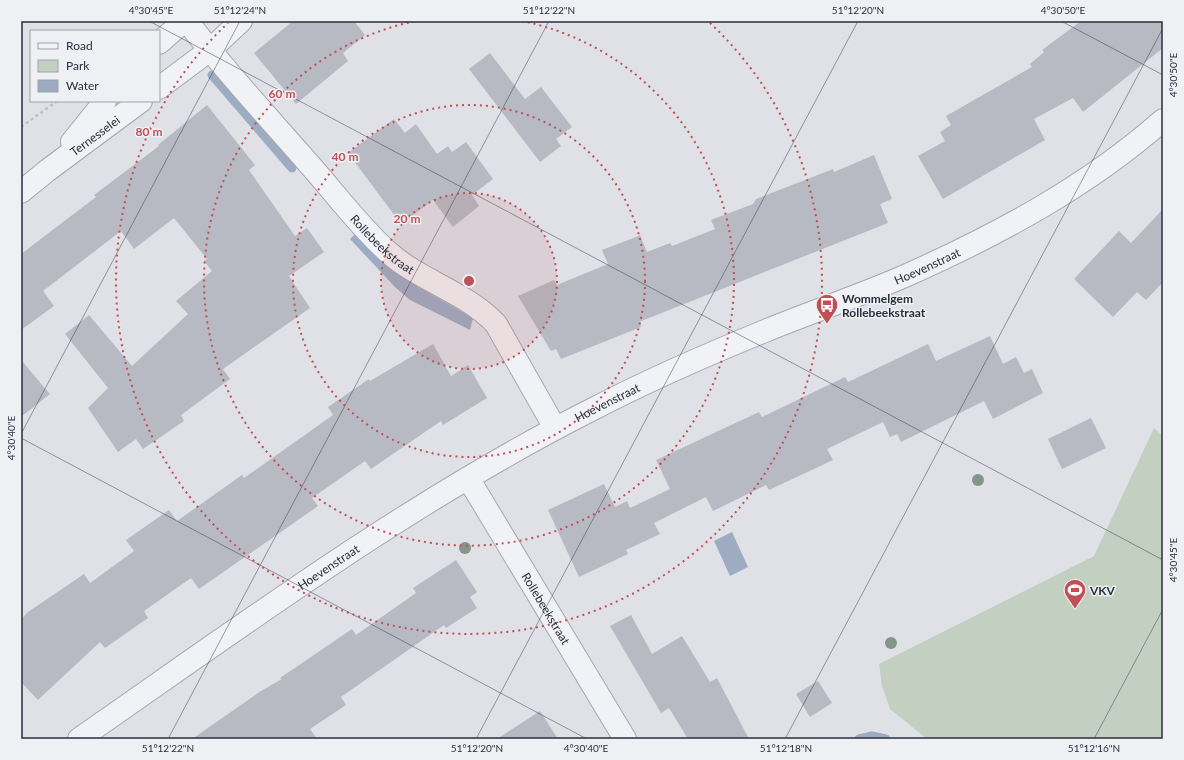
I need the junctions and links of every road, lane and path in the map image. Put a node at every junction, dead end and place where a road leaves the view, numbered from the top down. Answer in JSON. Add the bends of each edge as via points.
{"nodes":[{"id":1,"x":186,"y":21,"type":"edge"},
{"id":2,"x":241,"y":21,"type":"edge"},
{"id":3,"x":160,"y":42,"type":"edge"},
{"id":4,"x":210,"y":50,"type":"junction"},
{"id":5,"x":160,"y":87,"type":"edge"},
{"id":6,"x":56,"y":102,"type":"edge"},
{"id":7,"x":104,"y":102,"type":"edge"},
{"id":8,"x":140,"y":102,"type":"edge"},
{"id":9,"x":1163,"y":120,"type":"edge"},
{"id":10,"x":21,"y":127,"type":"edge"},
{"id":11,"x":48,"y":170,"type":"junction"},
{"id":12,"x":21,"y":192,"type":"edge"},
{"id":13,"x":555,"y":428,"type":"junction"},
{"id":14,"x":468,"y":478,"type":"junction"},
{"id":15,"x":80,"y":739,"type":"edge"},
{"id":16,"x":625,"y":739,"type":"edge"}],
"edges":[{"from":1,"to":3,"type":"street"},
{"from":1,"to":4,"type":"street"},
{"from":2,"to":4,"type":"street"},
{"from":4,"to":5,"type":"street"},
{"from":4,"to":13,"type":"street","name":"Rollebeekstraat","via":[[388,252],[409,269],[474,305],[496,324]]},
{"from":6,"to":10,"type":"path"},
{"from":7,"to":11,"type":"street","name":"Ternesselei"},
{"from":8,"to":11,"type":"street","name":"Ternesselei"},
{"from":9,"to":13,"type":"street","name":"Hoevenstraat","via":[[1075,187],[990,236],[903,277],[766,330],[680,367]]},
{"from":11,"to":12,"type":"street","name":"Ternesselei"},
{"from":13,"to":14,"type":"street","name":"Hoevenstraat"},
{"from":14,"to":15,"type":"street","name":"Hoevenstraat","via":[[358,546]]},
{"from":14,"to":16,"type":"street","name":"Rollebeekstraat"}]}
